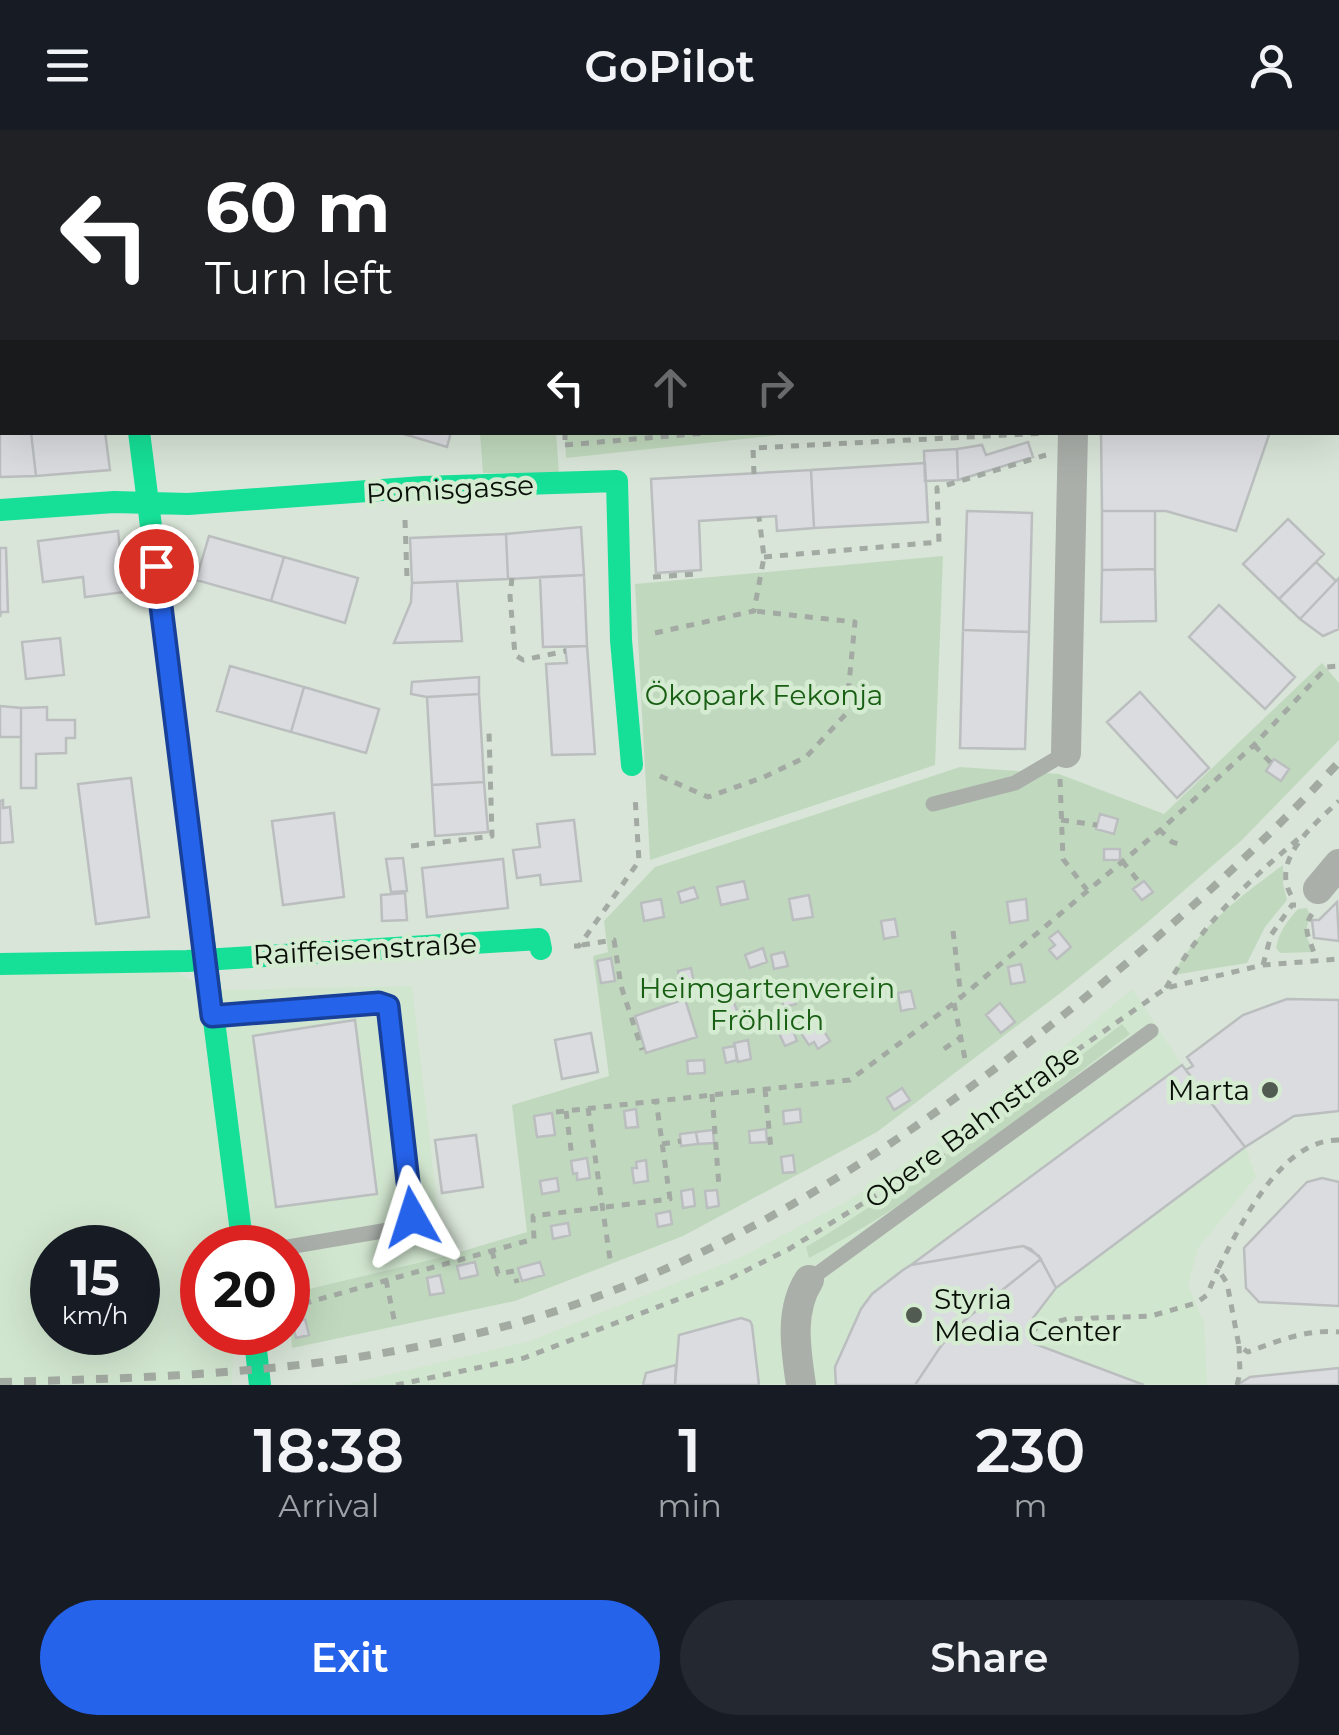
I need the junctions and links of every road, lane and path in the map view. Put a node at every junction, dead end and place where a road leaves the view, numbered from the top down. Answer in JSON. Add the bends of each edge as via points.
{"nodes":[{"id":1,"x":139,"y":435,"type":"edge"},
{"id":2,"x":682,"y":435,"type":"edge"},
{"id":3,"x":1008,"y":435,"type":"edge"},
{"id":4,"x":1074,"y":435,"type":"edge"},
{"id":5,"x":566,"y":445,"type":"dead end"},
{"id":6,"x":1046,"y":455,"type":"dead end"},
{"id":7,"x":754,"y":474,"type":"dead end"},
{"id":8,"x":148,"y":503,"type":"junction"},
{"id":9,"x":0,"y":510,"type":"edge"},
{"id":10,"x":405,"y":517,"type":"dead end"},
{"id":11,"x":759,"y":517,"type":"dead end"},
{"id":12,"x":764,"y":557,"type":"junction"},
{"id":13,"x":696,"y":571,"type":"dead end"},
{"id":14,"x":412,"y":577,"type":"dead end"},
{"id":15,"x":512,"y":578,"type":"dead end"},
{"id":16,"x":620,"y":578,"type":"junction"},
{"id":17,"x":754,"y":611,"type":"junction"},
{"id":18,"x":622,"y":640,"type":"junction"},
{"id":19,"x":566,"y":652,"type":"dead end"},
{"id":20,"x":1339,"y":666,"type":"edge"},
{"id":21,"x":489,"y":732,"type":"dead end"},
{"id":22,"x":1254,"y":745,"type":"junction"},
{"id":23,"x":1063,"y":763,"type":"junction"},
{"id":24,"x":1271,"y":763,"type":"dead end"},
{"id":25,"x":632,"y":765,"type":"junction"},
{"id":26,"x":1339,"y":800,"type":"edge"},
{"id":27,"x":933,"y":804,"type":"dead end"},
{"id":28,"x":1061,"y":820,"type":"junction"},
{"id":29,"x":1097,"y":825,"type":"dead end"},
{"id":30,"x":1159,"y":829,"type":"junction"},
{"id":31,"x":1303,"y":836,"type":"junction"},
{"id":32,"x":1179,"y":844,"type":"dead end"},
{"id":33,"x":412,"y":846,"type":"dead end"},
{"id":34,"x":1122,"y":862,"type":"junction"},
{"id":35,"x":1339,"y":864,"type":"edge"},
{"id":36,"x":1140,"y":883,"type":"dead end"},
{"id":37,"x":1088,"y":891,"type":"junction"},
{"id":38,"x":1314,"y":900,"type":"junction"},
{"id":39,"x":954,"y":931,"type":"dead end"},
{"id":40,"x":580,"y":946,"type":"junction"},
{"id":41,"x":541,"y":949,"type":"joint"},
{"id":42,"x":1339,"y":959,"type":"edge"},
{"id":43,"x":206,"y":960,"type":"junction"},
{"id":44,"x":1316,"y":960,"type":"junction"},
{"id":45,"x":0,"y":964,"type":"edge"},
{"id":46,"x":1263,"y":965,"type":"junction"},
{"id":47,"x":1166,"y":988,"type":"junction"},
{"id":48,"x":961,"y":997,"type":"junction"},
{"id":49,"x":954,"y":1003,"type":"junction"},
{"id":50,"x":212,"y":1016,"type":"junction"},
{"id":51,"x":1151,"y":1031,"type":"dead end"},
{"id":52,"x":961,"y":1037,"type":"junction"},
{"id":53,"x":944,"y":1048,"type":"dead end"},
{"id":54,"x":642,"y":1050,"type":"dead end"},
{"id":55,"x":966,"y":1059,"type":"dead end"},
{"id":56,"x":765,"y":1089,"type":"junction"},
{"id":57,"x":712,"y":1094,"type":"junction"},
{"id":58,"x":656,"y":1100,"type":"junction"},
{"id":59,"x":588,"y":1108,"type":"junction"},
{"id":60,"x":566,"y":1110,"type":"junction"},
{"id":61,"x":556,"y":1112,"type":"dead end"},
{"id":62,"x":680,"y":1140,"type":"dead end"},
{"id":63,"x":1339,"y":1140,"type":"edge"},
{"id":64,"x":662,"y":1144,"type":"junction"},
{"id":65,"x":771,"y":1148,"type":"dead end"},
{"id":66,"x":572,"y":1157,"type":"dead end"},
{"id":67,"x":719,"y":1187,"type":"dead end"},
{"id":68,"x":602,"y":1208,"type":"junction"},
{"id":69,"x":240,"y":1225,"type":"edge"},
{"id":70,"x":310,"y":1243,"type":"edge"},
{"id":71,"x":492,"y":1251,"type":"junction"},
{"id":72,"x":610,"y":1258,"type":"dead end"},
{"id":73,"x":1218,"y":1269,"type":"junction"},
{"id":74,"x":386,"y":1280,"type":"junction"},
{"id":75,"x":810,"y":1280,"type":"joint"},
{"id":76,"x":517,"y":1283,"type":"dead end"},
{"id":77,"x":310,"y":1302,"type":"edge"},
{"id":78,"x":396,"y":1324,"type":"dead end"},
{"id":79,"x":1339,"y":1332,"type":"edge"},
{"id":80,"x":1031,"y":1334,"type":"dead end"},
{"id":81,"x":1239,"y":1346,"type":"junction"},
{"id":82,"x":257,"y":1355,"type":"edge"},
{"id":83,"x":260,"y":1385,"type":"edge"},
{"id":84,"x":396,"y":1385,"type":"edge"},
{"id":85,"x":800,"y":1385,"type":"edge"},
{"id":86,"x":1237,"y":1385,"type":"edge"}],
"edges":[{"from":1,"to":8,"type":"street"},
{"from":2,"to":5,"type":"path"},
{"from":3,"to":7,"type":"path","via":[[753,448]]},
{"from":4,"to":23,"type":"street"},
{"from":6,"to":12,"type":"path","via":[[937,488],[940,542]]},
{"from":8,"to":9,"type":"street","name":"Pomisgasse"},
{"from":8,"to":16,"type":"street","name":"Pomisgasse","via":[[617,481]]},
{"from":8,"to":43,"type":"street"},
{"from":10,"to":14,"type":"path","via":[[407,578]]},
{"from":11,"to":12,"type":"path"},
{"from":12,"to":17,"type":"path"},
{"from":13,"to":16,"type":"path"},
{"from":15,"to":19,"type":"path","via":[[515,654],[523,660]]},
{"from":16,"to":18,"type":"street","name":"Pomisgasse"},
{"from":17,"to":18,"type":"path"},
{"from":17,"to":25,"type":"path","via":[[855,622],[846,714],[806,757],[708,797]]},
{"from":18,"to":25,"type":"street","name":"Pomisgasse"},
{"from":20,"to":22,"type":"path","via":[[1327,667]]},
{"from":21,"to":33,"type":"path","via":[[492,836]]},
{"from":22,"to":24,"type":"path"},
{"from":22,"to":30,"type":"path"},
{"from":23,"to":27,"type":"lane"},
{"from":23,"to":28,"type":"path"},
{"from":25,"to":40,"type":"path","via":[[639,862]]},
{"from":26,"to":31,"type":"path"},
{"from":28,"to":29,"type":"path"},
{"from":28,"to":37,"type":"path","via":[[1063,859]]},
{"from":30,"to":32,"type":"path"},
{"from":30,"to":34,"type":"path"},
{"from":31,"to":38,"type":"path","via":[[1285,874],[1288,891]]},
{"from":31,"to":47,"type":"path","via":[[1218,914]]},
{"from":34,"to":36,"type":"path"},
{"from":34,"to":37,"type":"path"},
{"from":35,"to":38,"type":"street"},
{"from":37,"to":48,"type":"path"},
{"from":38,"to":44,"type":"path","via":[[1306,934]]},
{"from":38,"to":46,"type":"path","via":[[1292,905],[1271,935]]},
{"from":39,"to":48,"type":"path"},
{"from":40,"to":41,"type":"path"},
{"from":40,"to":54,"type":"path","via":[[614,940]]},
{"from":41,"to":43,"type":"street","name":"Raiffeisenstraße","via":[[539,939]]},
{"from":42,"to":44,"type":"path","name":"Obere Bahnstraße"},
{"from":43,"to":45,"type":"street","name":"Raiffeisenstraße"},
{"from":43,"to":50,"type":"street"},
{"from":44,"to":46,"type":"path","name":"Obere Bahnstraße"},
{"from":46,"to":47,"type":"path","name":"Obere Bahnstraße"},
{"from":47,"to":84,"type":"path","name":"Obere Bahnstraße","via":[[943,1154],[789,1249],[723,1282],[524,1358]]},
{"from":48,"to":49,"type":"path"},
{"from":49,"to":52,"type":"path"},
{"from":49,"to":56,"type":"path","via":[[850,1080]]},
{"from":50,"to":69,"type":"street"},
{"from":50,"to":70,"type":"lane","via":[[388,1006],[412,1217],[406,1227]]},
{"from":51,"to":75,"type":"lane"},
{"from":52,"to":53,"type":"path"},
{"from":52,"to":55,"type":"path"},
{"from":56,"to":57,"type":"path"},
{"from":56,"to":65,"type":"path"},
{"from":57,"to":58,"type":"path"},
{"from":57,"to":67,"type":"path"},
{"from":58,"to":59,"type":"path"},
{"from":58,"to":64,"type":"path"},
{"from":59,"to":60,"type":"path"},
{"from":59,"to":68,"type":"path"},
{"from":60,"to":61,"type":"path"},
{"from":60,"to":66,"type":"path"},
{"from":62,"to":64,"type":"path"},
{"from":63,"to":73,"type":"path","via":[[1301,1151],[1269,1182]]},
{"from":64,"to":68,"type":"path","via":[[670,1198]]},
{"from":68,"to":71,"type":"path","via":[[534,1216],[534,1239]]},
{"from":68,"to":72,"type":"path"},
{"from":71,"to":74,"type":"path"},
{"from":71,"to":76,"type":"path","via":[[498,1274],[514,1271]]},
{"from":73,"to":80,"type":"path","via":[[1196,1303],[1151,1316],[1067,1319]]},
{"from":73,"to":81,"type":"path"},
{"from":74,"to":77,"type":"path"},
{"from":74,"to":78,"type":"path"},
{"from":75,"to":85,"type":"street","via":[[796,1309]]},
{"from":79,"to":81,"type":"path","via":[[1283,1338],[1248,1352]]},
{"from":81,"to":86,"type":"path"},
{"from":82,"to":83,"type":"street"}]}
